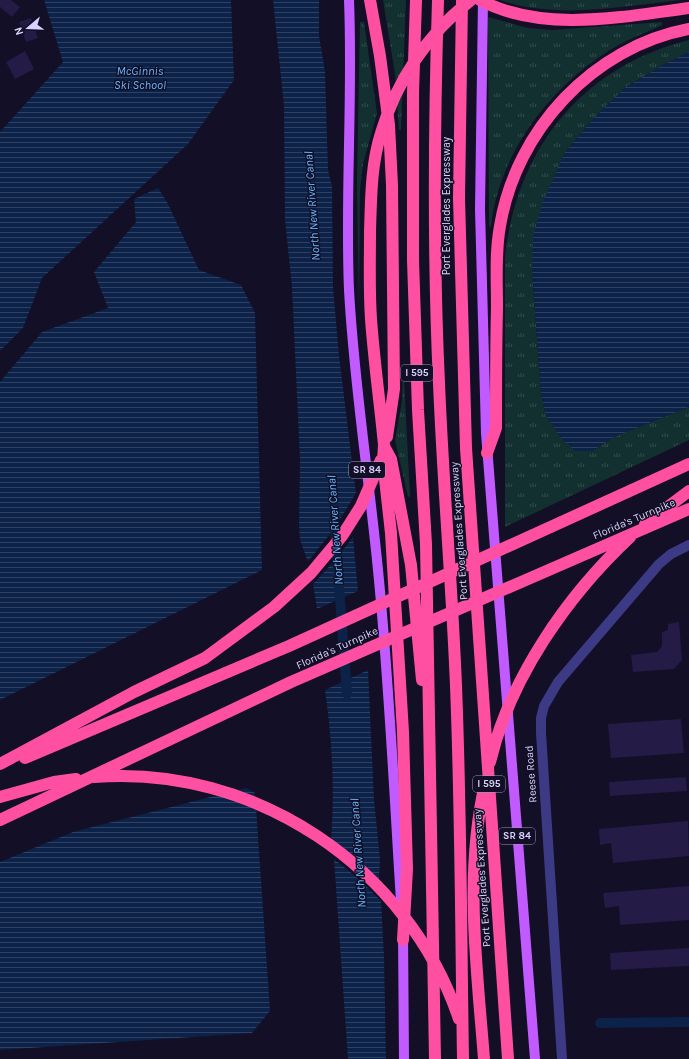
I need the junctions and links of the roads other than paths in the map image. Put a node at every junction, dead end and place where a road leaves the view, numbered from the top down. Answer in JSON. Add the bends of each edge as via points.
{"nodes":[{"id":1,"x":348,"y":0,"type":"edge"},
{"id":2,"x":370,"y":0,"type":"edge"},
{"id":3,"x":416,"y":0,"type":"edge"},
{"id":4,"x":438,"y":0,"type":"edge"},
{"id":5,"x":462,"y":0,"type":"edge"},
{"id":6,"x":471,"y":0,"type":"edge"},
{"id":7,"x":481,"y":0,"type":"edge"},
{"id":8,"x":689,"y":8,"type":"edge"},
{"id":9,"x":689,"y":29,"type":"edge"},
{"id":10,"x":384,"y":445,"type":"junction"},
{"id":11,"x":487,"y":453,"type":"junction"},
{"id":12,"x":689,"y":464,"type":"edge"},
{"id":13,"x":689,"y":491,"type":"edge"},
{"id":14,"x":689,"y":509,"type":"edge"},
{"id":15,"x":689,"y":545,"type":"edge"},
{"id":16,"x":430,"y":745,"type":"junction"},
{"id":17,"x":0,"y":764,"type":"edge"},
{"id":18,"x":0,"y":769,"type":"edge"},
{"id":19,"x":0,"y":797,"type":"edge"},
{"id":20,"x":0,"y":820,"type":"edge"},
{"id":21,"x":403,"y":940,"type":"junction"},
{"id":22,"x":404,"y":1059,"type":"edge"},
{"id":23,"x":435,"y":1059,"type":"edge"},
{"id":24,"x":463,"y":1059,"type":"edge"},
{"id":25,"x":471,"y":1059,"type":"edge"},
{"id":26,"x":484,"y":1059,"type":"edge"},
{"id":27,"x":508,"y":1059,"type":"edge"},
{"id":28,"x":535,"y":1059,"type":"edge"},
{"id":29,"x":562,"y":1059,"type":"edge"}],
"edges":[{"from":1,"to":21,"type":"main road","number":"SR 84","via":[[351,89],[349,290],[377,557],[389,704]]},
{"from":2,"to":17,"type":"highway","via":[[389,125],[392,184],[394,389],[386,443],[376,476],[361,506],[323,561],[262,616],[205,658],[134,692]]},
{"from":3,"to":16,"type":"highway","number":"I 595","via":[[413,260],[426,544]]},
{"from":4,"to":24,"type":"highway","via":[[435,284],[460,799]]},
{"from":5,"to":27,"type":"highway","name":"Port Everglades Expressway","number":"I 595","via":[[458,198],[466,432]]},
{"from":6,"to":10,"type":"highway","via":[[452,16],[426,46],[397,91],[380,133],[376,151],[371,203],[371,319]]},
{"from":7,"to":8,"type":"highway","via":[[512,14],[545,19],[578,19]]},
{"from":7,"to":11,"type":"main road","number":"SR 84","via":[[480,260]]},
{"from":9,"to":11,"type":"highway","via":[[634,47],[592,74],[567,95],[546,120],[520,162],[503,210],[498,237],[496,428]]},
{"from":10,"to":16,"type":"highway","via":[[393,470],[410,559]]},
{"from":10,"to":21,"type":"highway","via":[[383,461],[391,533],[403,732],[407,869]]},
{"from":11,"to":28,"type":"main road","number":"SR 84"},
{"from":12,"to":18,"type":"highway","name":"Florida's Turnpike","via":[[289,646]]},
{"from":13,"to":26,"type":"highway","via":[[629,538],[601,565],[577,594],[554,624],[538,651],[506,715],[492,754],[481,801],[473,873],[475,950]]},
{"from":14,"to":20,"type":"highway","name":"Florida's Turnpike","via":[[291,682]]},
{"from":15,"to":29,"type":"street","name":"Reese Road","via":[[671,554],[659,564],[574,663],[550,695],[541,718]]},
{"from":16,"to":23,"type":"highway","number":"I 595"},
{"from":19,"to":25,"type":"highway","via":[[54,782],[132,777],[208,787],[249,800],[296,822],[355,863],[387,895],[410,924],[456,1010]]},
{"from":21,"to":22,"type":"main road","number":"SR 84"}]}
